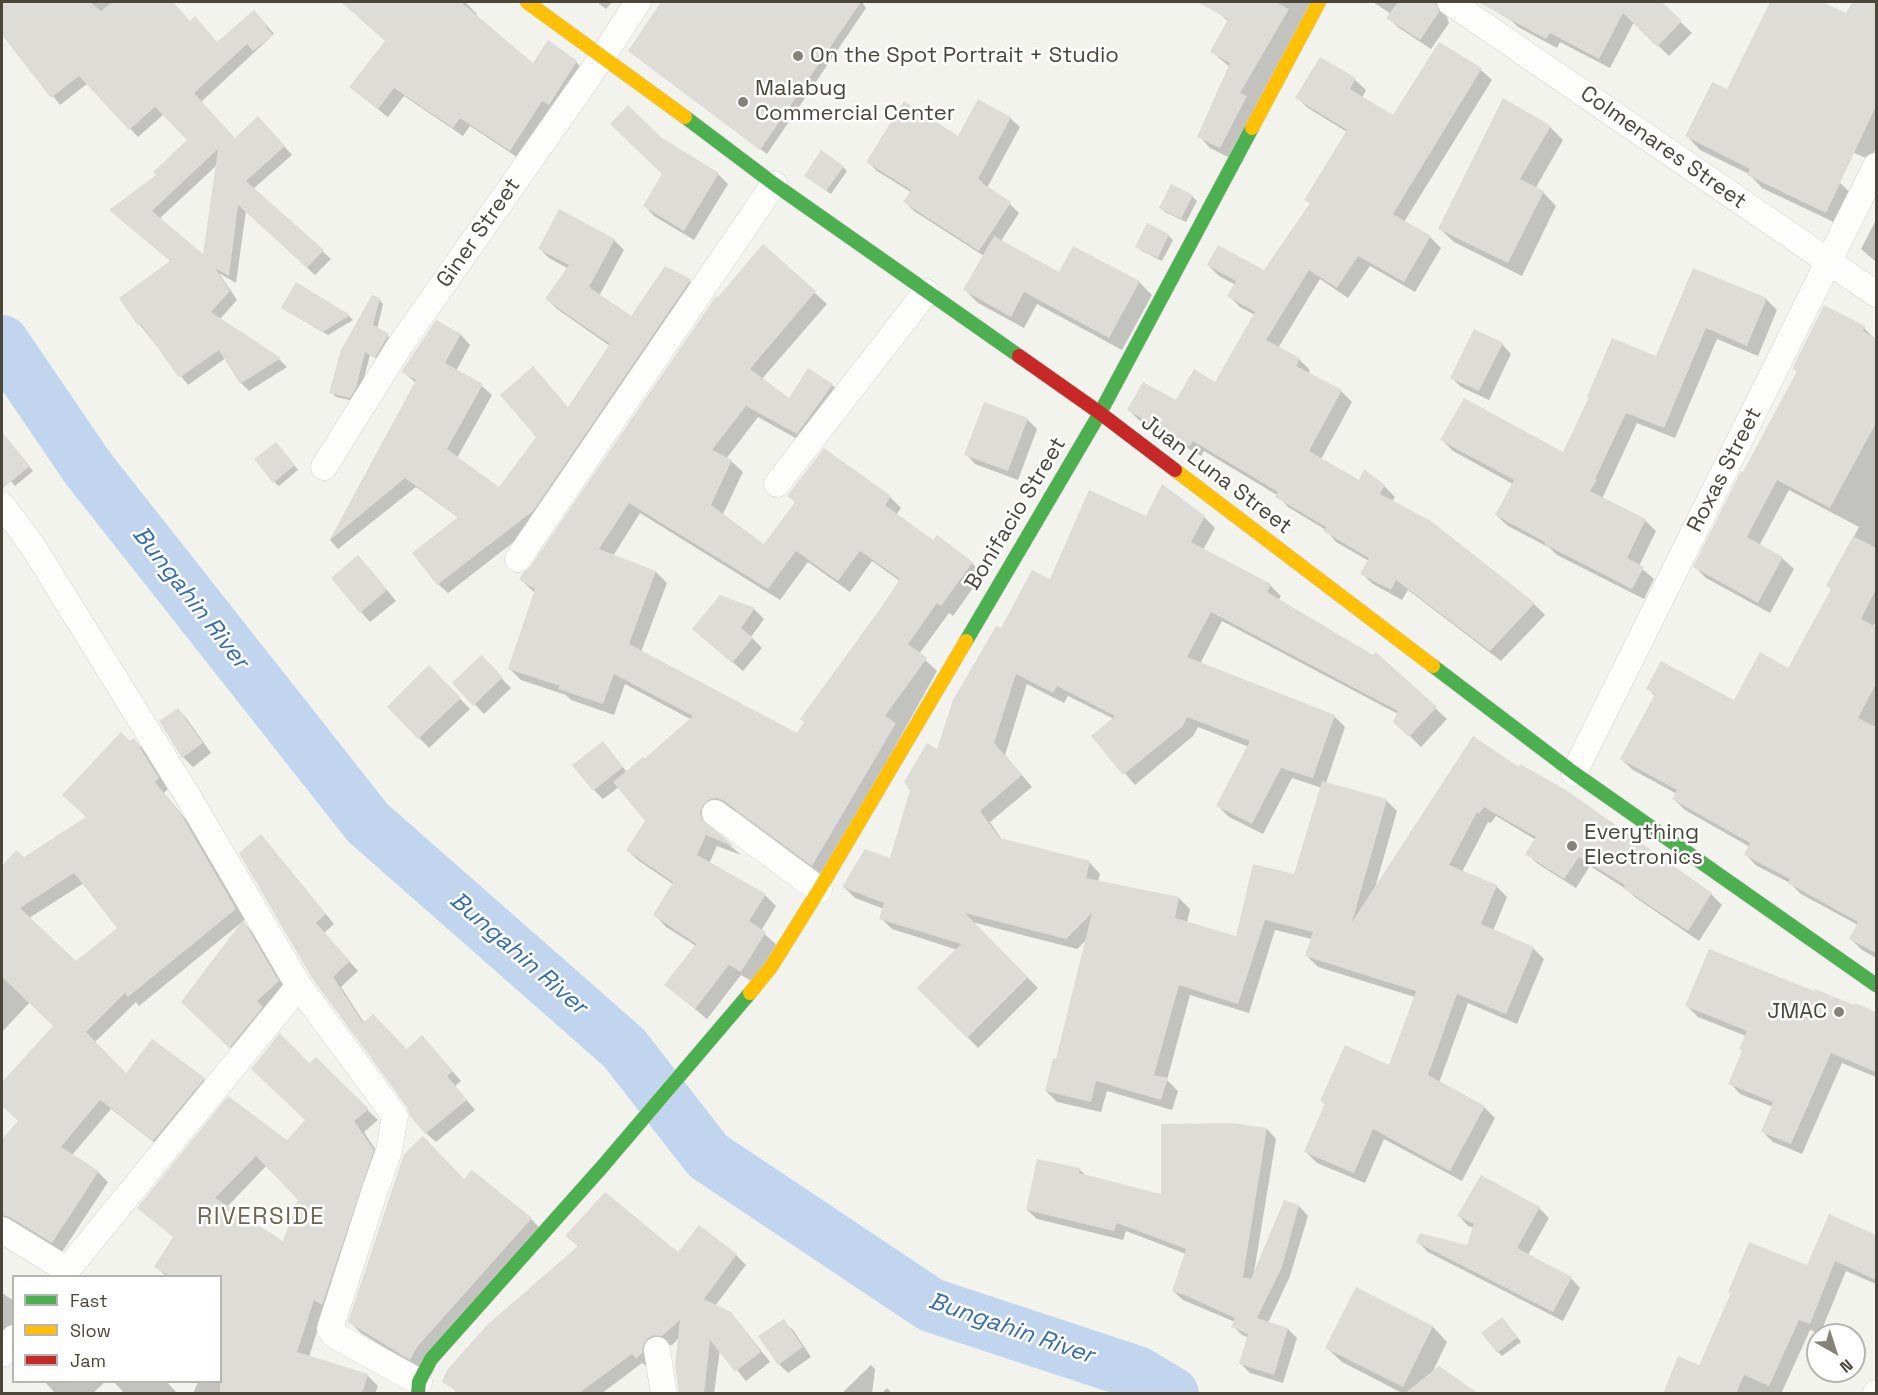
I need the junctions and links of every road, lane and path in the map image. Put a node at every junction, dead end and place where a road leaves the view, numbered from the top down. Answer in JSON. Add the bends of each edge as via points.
{"nodes":[{"id":1,"x":527,"y":2,"type":"edge"},
{"id":2,"x":638,"y":2,"type":"edge"},
{"id":3,"x":1318,"y":2,"type":"edge"},
{"id":4,"x":1450,"y":2,"type":"edge"},
{"id":5,"x":603,"y":56,"type":"junction"},
{"id":6,"x":1876,"y":166,"type":"edge"},
{"id":7,"x":774,"y":184,"type":"junction"},
{"id":8,"x":1829,"y":262,"type":"junction"},
{"id":9,"x":926,"y":292,"type":"junction"},
{"id":10,"x":1876,"y":294,"type":"edge"},
{"id":11,"x":1100,"y":413,"type":"junction"},
{"id":12,"x":324,"y":467,"type":"dead end"},
{"id":13,"x":777,"y":484,"type":"dead end"},
{"id":14,"x":2,"y":505,"type":"edge"},
{"id":15,"x":518,"y":559,"type":"dead end"},
{"id":16,"x":1574,"y":774,"type":"junction"},
{"id":17,"x":715,"y":813,"type":"dead end"},
{"id":18,"x":819,"y":890,"type":"junction"},
{"id":19,"x":1876,"y":985,"type":"edge"},
{"id":20,"x":299,"y":986,"type":"junction"},
{"id":21,"x":2,"y":1230,"type":"edge"},
{"id":22,"x":64,"y":1273,"type":"edge"},
{"id":23,"x":12,"y":1341,"type":"edge"},
{"id":24,"x":657,"y":1350,"type":"dead end"},
{"id":25,"x":2,"y":1354,"type":"edge"},
{"id":26,"x":419,"y":1388,"type":"edge"},
{"id":27,"x":664,"y":1394,"type":"edge"}],
"edges":[{"from":1,"to":5,"type":"street","name":"Juan Luna Street"},
{"from":2,"to":5,"type":"street","name":"Giner Street"},
{"from":3,"to":11,"type":"street","name":"Bonifacio Street"},
{"from":4,"to":8,"type":"street","name":"Colmenares Street"},
{"from":5,"to":7,"type":"street","name":"Juan Luna Street"},
{"from":5,"to":12,"type":"street","name":"Giner Street","via":[[399,347]]},
{"from":6,"to":8,"type":"street","name":"Roxas Street"},
{"from":7,"to":9,"type":"street","name":"Juan Luna Street"},
{"from":7,"to":15,"type":"street"},
{"from":8,"to":10,"type":"street","name":"Colmenares Street"},
{"from":8,"to":16,"type":"street","name":"Roxas Street"},
{"from":9,"to":11,"type":"street","name":"Juan Luna Street"},
{"from":9,"to":13,"type":"street"},
{"from":11,"to":16,"type":"street","name":"Juan Luna Street"},
{"from":11,"to":18,"type":"street","name":"Bonifacio Street"},
{"from":14,"to":20,"type":"street","via":[[32,545],[189,798]]},
{"from":16,"to":19,"type":"street","name":"Juan Luna Street"},
{"from":17,"to":18,"type":"street"},
{"from":18,"to":26,"type":"street","name":"Bonifacio Street","via":[[771,967],[602,1167],[431,1359]]},
{"from":20,"to":22,"type":"street"},
{"from":20,"to":26,"type":"street","via":[[395,1116],[390,1151],[330,1329]]},
{"from":21,"to":22,"type":"street"},
{"from":23,"to":25,"type":"street"},
{"from":24,"to":27,"type":"street"}]}
